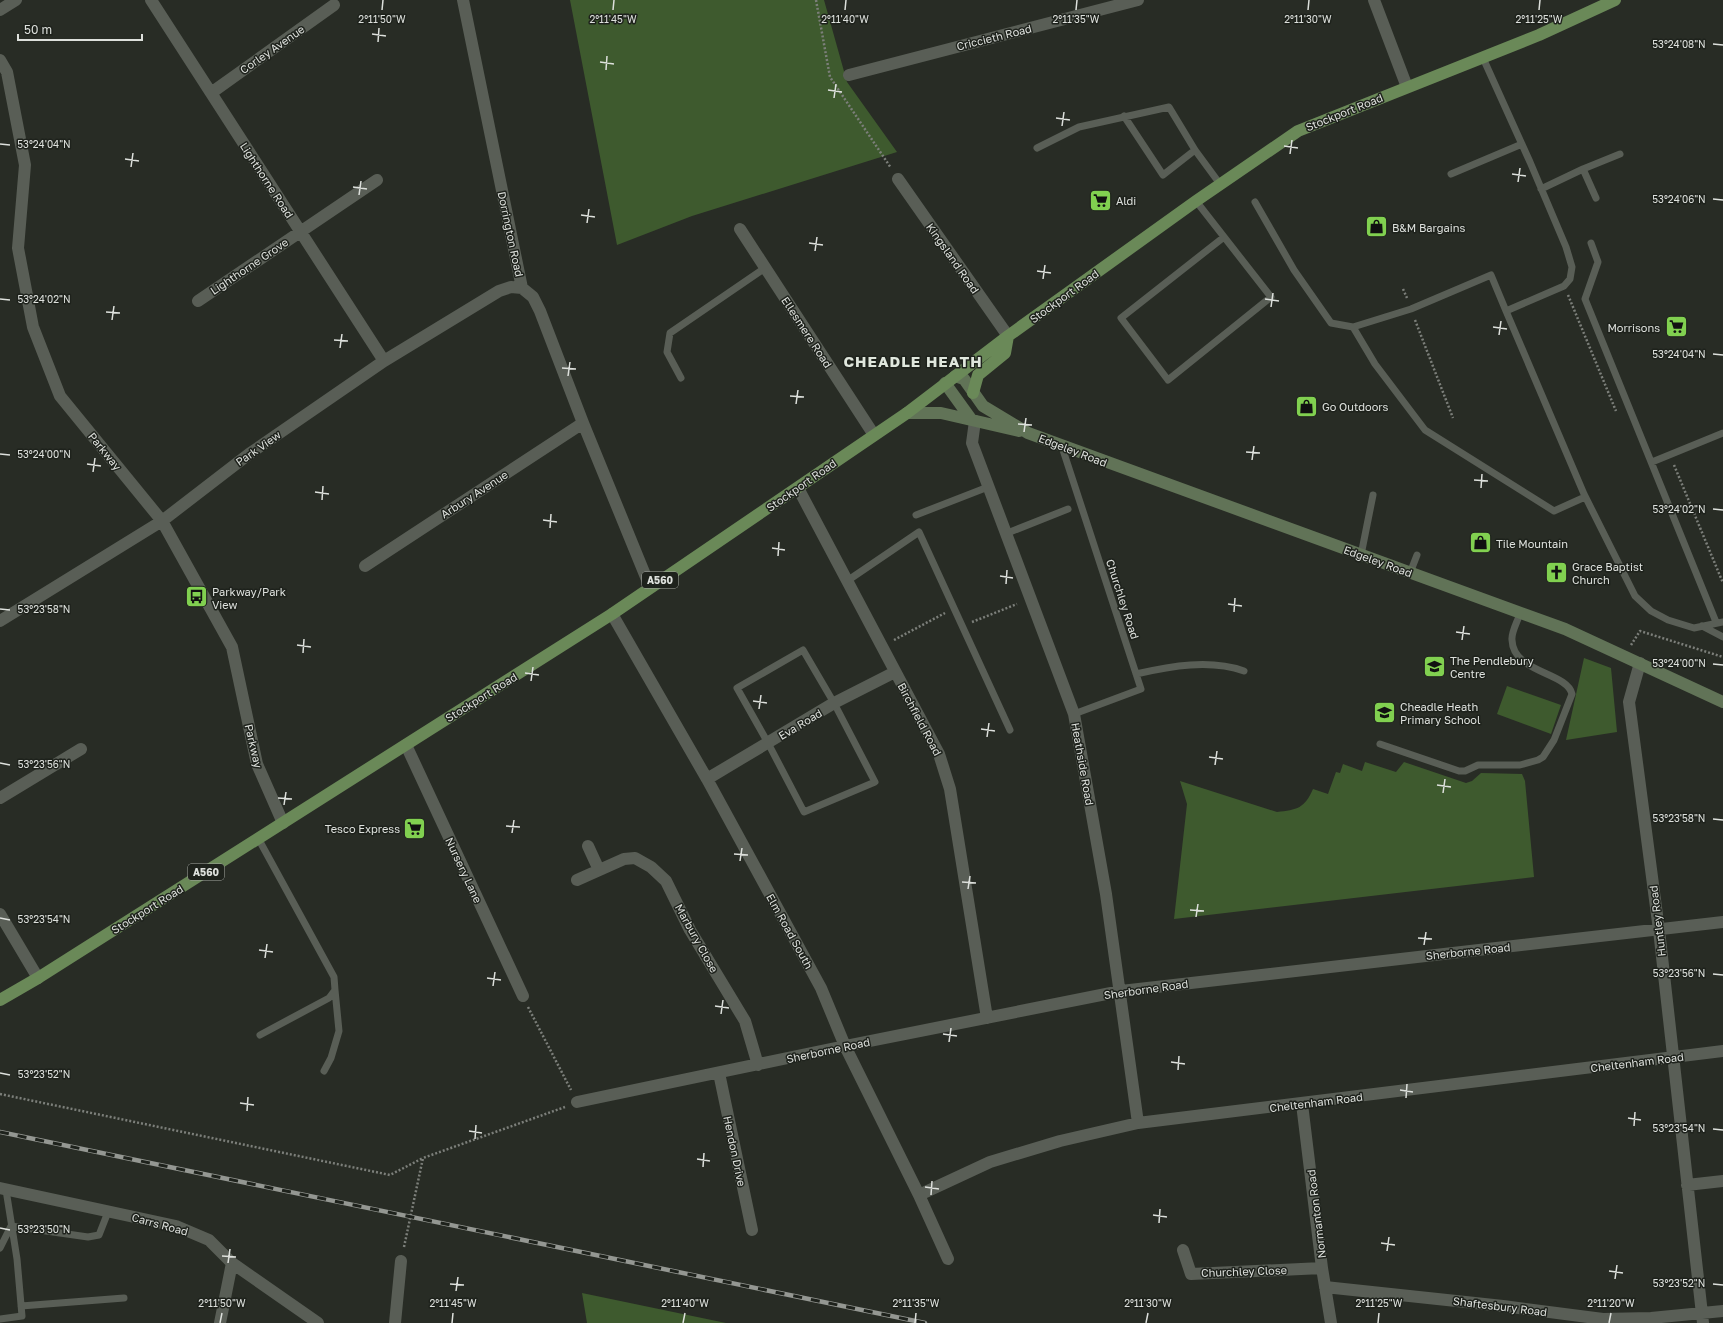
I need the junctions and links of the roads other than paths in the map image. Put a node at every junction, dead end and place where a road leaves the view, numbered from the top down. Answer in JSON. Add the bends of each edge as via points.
{"nodes":[{"id":1,"x":16,"y":0,"type":"edge"},
{"id":2,"x":151,"y":0,"type":"edge"},
{"id":3,"x":463,"y":0,"type":"edge"},
{"id":4,"x":1138,"y":0,"type":"edge"},
{"id":5,"x":1374,"y":0,"type":"edge"},
{"id":6,"x":1615,"y":0,"type":"edge"},
{"id":7,"x":334,"y":6,"type":"dead end"},
{"id":8,"x":0,"y":10,"type":"edge"},
{"id":9,"x":1483,"y":58,"type":"junction"},
{"id":10,"x":0,"y":60,"type":"edge"},
{"id":11,"x":849,"y":75,"type":"dead end"},
{"id":12,"x":1407,"y":87,"type":"junction"},
{"id":13,"x":211,"y":93,"type":"junction"},
{"id":14,"x":1124,"y":116,"type":"junction"},
{"id":15,"x":1522,"y":144,"type":"junction"},
{"id":16,"x":1037,"y":148,"type":"dead end"},
{"id":17,"x":1195,"y":150,"type":"junction"},
{"id":18,"x":1620,"y":154,"type":"dead end"},
{"id":19,"x":1583,"y":169,"type":"junction"},
{"id":20,"x":1451,"y":174,"type":"dead end"},
{"id":21,"x":898,"y":179,"type":"road end"},
{"id":22,"x":377,"y":180,"type":"dead end"},
{"id":23,"x":1220,"y":184,"type":"junction"},
{"id":24,"x":1541,"y":189,"type":"junction"},
{"id":25,"x":1596,"y":198,"type":"dead end"},
{"id":26,"x":1196,"y":200,"type":"junction"},
{"id":27,"x":1255,"y":202,"type":"dead end"},
{"id":28,"x":740,"y":229,"type":"dead end"},
{"id":29,"x":300,"y":231,"type":"junction"},
{"id":30,"x":1224,"y":238,"type":"junction"},
{"id":31,"x":1591,"y":243,"type":"dead end"},
{"id":32,"x":765,"y":268,"type":"junction"},
{"id":33,"x":522,"y":288,"type":"junction"},
{"id":34,"x":198,"y":301,"type":"dead end"},
{"id":35,"x":1506,"y":312,"type":"junction"},
{"id":36,"x":1353,"y":327,"type":"junction"},
{"id":37,"x":1008,"y":336,"type":"junction"},
{"id":38,"x":384,"y":361,"type":"junction"},
{"id":39,"x":955,"y":376,"type":"junction"},
{"id":40,"x":680,"y":378,"type":"dead end"},
{"id":41,"x":945,"y":383,"type":"junction"},
{"id":42,"x":973,"y":393,"type":"junction"},
{"id":43,"x":908,"y":413,"type":"junction"},
{"id":44,"x":973,"y":420,"type":"junction"},
{"id":45,"x":583,"y":423,"type":"junction"},
{"id":46,"x":1028,"y":433,"type":"junction"},
{"id":47,"x":1723,"y":433,"type":"edge"},
{"id":48,"x":874,"y":435,"type":"junction"},
{"id":49,"x":1062,"y":447,"type":"junction"},
{"id":50,"x":1652,"y":462,"type":"junction"},
{"id":51,"x":988,"y":487,"type":"junction"},
{"id":52,"x":798,"y":488,"type":"junction"},
{"id":53,"x":1373,"y":495,"type":"dead end"},
{"id":54,"x":1585,"y":497,"type":"junction"},
{"id":55,"x":1068,"y":509,"type":"dead end"},
{"id":56,"x":916,"y":515,"type":"dead end"},
{"id":57,"x":162,"y":521,"type":"junction"},
{"id":58,"x":1005,"y":534,"type":"junction"},
{"id":59,"x":1417,"y":554,"type":"dead end"},
{"id":60,"x":1361,"y":555,"type":"junction"},
{"id":61,"x":365,"y":566,"type":"dead end"},
{"id":62,"x":1410,"y":573,"type":"junction"},
{"id":63,"x":847,"y":581,"type":"junction"},
{"id":64,"x":650,"y":587,"type":"junction"},
{"id":65,"x":1520,"y":613,"type":"junction"},
{"id":66,"x":612,"y":614,"type":"junction"},
{"id":67,"x":2,"y":616,"type":"edge"},
{"id":68,"x":1720,"y":622,"type":"edge"},
{"id":69,"x":1702,"y":626,"type":"junction"},
{"id":70,"x":1723,"y":637,"type":"edge"},
{"id":71,"x":1640,"y":663,"type":"junction"},
{"id":72,"x":1244,"y":671,"type":"dead end"},
{"id":73,"x":894,"y":672,"type":"junction"},
{"id":74,"x":1136,"y":674,"type":"junction"},
{"id":75,"x":1723,"y":702,"type":"edge"},
{"id":76,"x":834,"y":703,"type":"junction"},
{"id":77,"x":1074,"y":714,"type":"junction"},
{"id":78,"x":1010,"y":730,"type":"dead end"},
{"id":79,"x":768,"y":743,"type":"junction"},
{"id":80,"x":1380,"y":744,"type":"dead end"},
{"id":81,"x":406,"y":745,"type":"junction"},
{"id":82,"x":81,"y":749,"type":"dead end"},
{"id":83,"x":707,"y":779,"type":"junction"},
{"id":84,"x":0,"y":798,"type":"edge"},
{"id":85,"x":283,"y":823,"type":"junction"},
{"id":86,"x":258,"y":838,"type":"junction"},
{"id":87,"x":588,"y":846,"type":"dead end"},
{"id":88,"x":599,"y":870,"type":"junction"},
{"id":89,"x":577,"y":880,"type":"dead end"},
{"id":90,"x":0,"y":914,"type":"edge"},
{"id":91,"x":1723,"y":922,"type":"edge"},
{"id":92,"x":1659,"y":930,"type":"junction"},
{"id":93,"x":38,"y":978,"type":"junction"},
{"id":94,"x":335,"y":990,"type":"junction"},
{"id":95,"x":1121,"y":991,"type":"junction"},
{"id":96,"x":523,"y":996,"type":"road end"},
{"id":97,"x":0,"y":1000,"type":"edge"},
{"id":98,"x":987,"y":1018,"type":"junction"},
{"id":99,"x":260,"y":1036,"type":"dead end"},
{"id":100,"x":845,"y":1046,"type":"junction"},
{"id":101,"x":1723,"y":1051,"type":"edge"},
{"id":102,"x":1673,"y":1058,"type":"junction"},
{"id":103,"x":758,"y":1065,"type":"junction"},
{"id":104,"x":324,"y":1071,"type":"dead end"},
{"id":105,"x":719,"y":1073,"type":"junction"},
{"id":106,"x":578,"y":1102,"type":"road end"},
{"id":107,"x":1302,"y":1104,"type":"junction"},
{"id":108,"x":1138,"y":1123,"type":"junction"},
{"id":109,"x":1723,"y":1181,"type":"edge"},
{"id":110,"x":1687,"y":1185,"type":"junction"},
{"id":111,"x":3,"y":1189,"type":"edge"},
{"id":112,"x":919,"y":1195,"type":"junction"},
{"id":113,"x":108,"y":1212,"type":"junction"},
{"id":114,"x":11,"y":1226,"type":"junction"},
{"id":115,"x":752,"y":1230,"type":"dead end"},
{"id":116,"x":0,"y":1248,"type":"edge"},
{"id":117,"x":1183,"y":1250,"type":"dead end"},
{"id":118,"x":948,"y":1259,"type":"dead end"},
{"id":119,"x":401,"y":1262,"type":"road end"},
{"id":120,"x":232,"y":1263,"type":"junction"},
{"id":121,"x":1322,"y":1268,"type":"junction"},
{"id":122,"x":1325,"y":1287,"type":"junction"},
{"id":123,"x":124,"y":1298,"type":"dead end"},
{"id":124,"x":21,"y":1306,"type":"junction"},
{"id":125,"x":1723,"y":1311,"type":"edge"},
{"id":126,"x":1703,"y":1318,"type":"edge"},
{"id":127,"x":0,"y":1319,"type":"edge"},
{"id":128,"x":220,"y":1323,"type":"edge"},
{"id":129,"x":318,"y":1323,"type":"edge"},
{"id":130,"x":395,"y":1323,"type":"edge"},
{"id":131,"x":1331,"y":1323,"type":"edge"}],
"edges":[{"from":1,"to":8,"type":"street"},
{"from":2,"to":13,"type":"street","name":"Lighthorne Road"},
{"from":3,"to":33,"type":"street","name":"Dorrington Road"},
{"from":4,"to":11,"type":"street","name":"Criccieth Road"},
{"from":5,"to":12,"type":"street"},
{"from":6,"to":9,"type":"main road","name":"Stockport Road","number":"A560"},
{"from":7,"to":13,"type":"street","name":"Corley Avenue"},
{"from":9,"to":12,"type":"main road","name":"Stockport Road","number":"A560"},
{"from":9,"to":15,"type":"lane"},
{"from":10,"to":57,"type":"street","name":"Parkway","via":[[7,72],[25,166],[18,248],[33,327],[60,396]]},
{"from":12,"to":23,"type":"main road","name":"Stockport Road","number":"A560","via":[[1298,131]]},
{"from":13,"to":29,"type":"street","name":"Lighthorne Road"},
{"from":14,"to":16,"type":"lane","via":[[1079,127]]},
{"from":14,"to":17,"type":"lane","via":[[1169,107]]},
{"from":14,"to":17,"type":"lane","via":[[1162,175]]},
{"from":15,"to":20,"type":"lane"},
{"from":15,"to":24,"type":"lane"},
{"from":17,"to":23,"type":"lane"},
{"from":18,"to":19,"type":"lane"},
{"from":19,"to":24,"type":"lane"},
{"from":19,"to":25,"type":"lane"},
{"from":21,"to":37,"type":"street","name":"Kingsland Road"},
{"from":22,"to":29,"type":"street","name":"Lighthorne Grove"},
{"from":23,"to":26,"type":"main road","name":"Stockport Road","number":"A560"},
{"from":24,"to":35,"type":"lane","via":[[1566,247],[1572,267],[1570,279],[1564,286]]},
{"from":26,"to":30,"type":"lane"},
{"from":26,"to":37,"type":"main road","name":"Stockport Road","number":"A560"},
{"from":27,"to":36,"type":"lane","via":[[1294,270],[1331,323]]},
{"from":28,"to":32,"type":"street","name":"Ellesmere Road"},
{"from":29,"to":34,"type":"street","name":"Lighthorne Grove"},
{"from":29,"to":38,"type":"street","name":"Lighthorne Road"},
{"from":30,"to":30,"type":"lane","via":[[1271,297],[1168,380],[1121,318]]},
{"from":31,"to":50,"type":"lane","via":[[1598,262],[1585,299]]},
{"from":32,"to":40,"type":"lane","via":[[670,333],[667,352]]},
{"from":32,"to":48,"type":"street","name":"Ellesmere Road"},
{"from":33,"to":38,"type":"street","name":"Park View","via":[[510,287],[498,291]]},
{"from":33,"to":45,"type":"street","name":"Dorrington Road","via":[[533,297],[540,311]]},
{"from":35,"to":36,"type":"lane","via":[[1491,276],[1411,309]]},
{"from":35,"to":54,"type":"lane"},
{"from":36,"to":54,"type":"lane","via":[[1375,364],[1424,430],[1554,511]]},
{"from":37,"to":39,"type":"main road","name":"Stockport Road","number":"A560"},
{"from":37,"to":42,"type":"main road","via":[[1005,353],[978,375]]},
{"from":38,"to":57,"type":"street","name":"Park View","via":[[249,454]]},
{"from":39,"to":41,"type":"main road","name":"Stockport Road","number":"A560"},
{"from":39,"to":42,"type":"main road","name":"Edgeley Road","via":[[964,379]]},
{"from":41,"to":43,"type":"main road","name":"Stockport Road","number":"A560"},
{"from":41,"to":44,"type":"main road"},
{"from":42,"to":46,"type":"main road","name":"Edgeley Road","via":[[984,406]]},
{"from":43,"to":44,"type":"main road","name":"Edgeley Road","via":[[940,413]]},
{"from":43,"to":48,"type":"main road","name":"Stockport Road","number":"A560"},
{"from":44,"to":46,"type":"main road","name":"Edgeley Road"},
{"from":44,"to":51,"type":"street","name":"Heathside Road","via":[[972,443]]},
{"from":45,"to":61,"type":"street","name":"Arbury Avenue"},
{"from":45,"to":64,"type":"street","name":"Dorrington Road"},
{"from":46,"to":49,"type":"main road","name":"Edgeley Road"},
{"from":47,"to":50,"type":"lane"},
{"from":48,"to":52,"type":"main road","name":"Stockport Road","number":"A560"},
{"from":49,"to":60,"type":"main road","name":"Edgeley Road"},
{"from":49,"to":74,"type":"lane","name":"Churchley Road"},
{"from":50,"to":68,"type":"lane"},
{"from":51,"to":56,"type":"lane"},
{"from":51,"to":58,"type":"street","name":"Heathside Road"},
{"from":52,"to":63,"type":"street","name":"Birchfield Road"},
{"from":52,"to":64,"type":"main road","name":"Stockport Road","number":"A560"},
{"from":53,"to":60,"type":"lane"},
{"from":54,"to":69,"type":"lane","via":[[1635,596],[1651,611],[1668,620],[1694,628]]},
{"from":55,"to":58,"type":"lane"},
{"from":57,"to":67,"type":"street","name":"Park View"},
{"from":57,"to":85,"type":"street","name":"Parkway","via":[[232,648],[257,764]]},
{"from":58,"to":77,"type":"street","name":"Heathside Road"},
{"from":59,"to":62,"type":"lane"},
{"from":60,"to":62,"type":"main road","name":"Edgeley Road"},
{"from":62,"to":65,"type":"main road","name":"Edgeley Road"},
{"from":63,"to":73,"type":"street","name":"Birchfield Road"},
{"from":63,"to":78,"type":"lane","via":[[919,532]]},
{"from":64,"to":66,"type":"main road","name":"Stockport Road","number":"A560"},
{"from":65,"to":71,"type":"main road","name":"Edgeley Road","via":[[1565,629]]},
{"from":65,"to":80,"type":"lane","via":[[1512,639],[1514,650],[1528,665],[1568,686],[1572,694],[1558,731],[1543,757],[1520,766],[1478,765],[1458,771]]},
{"from":66,"to":81,"type":"main road","name":"Stockport Road","number":"A560"},
{"from":66,"to":83,"type":"street","name":"Elm Road South"},
{"from":68,"to":69,"type":"lane"},
{"from":69,"to":70,"type":"lane"},
{"from":71,"to":75,"type":"main road","name":"Edgeley Road"},
{"from":71,"to":92,"type":"street","name":"Huntley Road","via":[[1629,702]]},
{"from":72,"to":74,"type":"lane","via":[[1214,665]]},
{"from":73,"to":76,"type":"street","name":"Eva Road"},
{"from":73,"to":98,"type":"street","name":"Birchfield Road","via":[[940,754],[950,789]]},
{"from":74,"to":77,"type":"lane","name":"Churchley Road","via":[[1141,689]]},
{"from":76,"to":79,"type":"street","name":"Eva Road"},
{"from":76,"to":79,"type":"lane","via":[[803,650],[736,688]]},
{"from":76,"to":79,"type":"lane","via":[[876,782],[804,812]]},
{"from":77,"to":95,"type":"street","name":"Heathside Road"},
{"from":79,"to":83,"type":"street","name":"Eva Road"},
{"from":81,"to":85,"type":"main road","name":"Stockport Road","number":"A560"},
{"from":81,"to":96,"type":"street","name":"Nursery Lane"},
{"from":82,"to":84,"type":"street"},
{"from":83,"to":100,"type":"street","name":"Elm Road South","via":[[821,988]]},
{"from":85,"to":86,"type":"main road","name":"Stockport Road","number":"A560"},
{"from":86,"to":93,"type":"main road","name":"Stockport Road","number":"A560"},
{"from":86,"to":94,"type":"lane","via":[[334,977]]},
{"from":87,"to":88,"type":"street"},
{"from":88,"to":89,"type":"street","name":"Marbury Close"},
{"from":88,"to":103,"type":"street","name":"Marbury Close","via":[[624,859],[635,858],[651,867],[666,881],[690,930],[745,1021]]},
{"from":90,"to":93,"type":"street"},
{"from":91,"to":92,"type":"street","name":"Sherborne Road"},
{"from":92,"to":95,"type":"street","name":"Sherborne Road"},
{"from":92,"to":102,"type":"street","name":"Huntley Road"},
{"from":93,"to":97,"type":"main road","name":"Stockport Road","number":"A560"},
{"from":94,"to":99,"type":"lane","via":[[329,998]]},
{"from":94,"to":104,"type":"lane","via":[[339,1031]]},
{"from":95,"to":98,"type":"street","name":"Sherborne Road"},
{"from":95,"to":108,"type":"street","name":"Heathside Road"},
{"from":98,"to":100,"type":"street","name":"Sherborne Road"},
{"from":100,"to":103,"type":"street","name":"Sherborne Road"},
{"from":100,"to":112,"type":"street","name":"Elm Road South"},
{"from":101,"to":102,"type":"street","name":"Cheltenham Road"},
{"from":102,"to":107,"type":"street","name":"Cheltenham Road"},
{"from":102,"to":110,"type":"street","name":"Huntley Road"},
{"from":103,"to":105,"type":"street","name":"Sherborne Road"},
{"from":105,"to":106,"type":"street","name":"Sherborne Road"},
{"from":105,"to":115,"type":"street","name":"Hendon Drive"},
{"from":107,"to":108,"type":"street","name":"Cheltenham Road"},
{"from":107,"to":121,"type":"street","name":"Normanton Road"},
{"from":108,"to":112,"type":"street","name":"Cheltenham Road","via":[[1060,1141],[990,1162]]},
{"from":109,"to":110,"type":"street"},
{"from":110,"to":126,"type":"street","name":"Huntley Road"},
{"from":111,"to":113,"type":"street","name":"Carrs Road"},
{"from":111,"to":114,"type":"lane"},
{"from":112,"to":118,"type":"street","name":"Elm Road South"},
{"from":113,"to":114,"type":"lane","via":[[98,1235],[88,1237]]},
{"from":113,"to":120,"type":"street","name":"Carrs Road","via":[[176,1226],[203,1237]]},
{"from":114,"to":116,"type":"lane"},
{"from":114,"to":124,"type":"lane"},
{"from":117,"to":121,"type":"street","name":"Churchley Close","via":[[1191,1274]]},
{"from":119,"to":130,"type":"street"},
{"from":120,"to":128,"type":"street"},
{"from":120,"to":129,"type":"street","name":"Carrs Road"},
{"from":121,"to":122,"type":"street","name":"Normanton Road"},
{"from":122,"to":126,"type":"street","name":"Shaftesbury Road","via":[[1603,1319]]},
{"from":122,"to":131,"type":"street","name":"Normanton Road"},
{"from":123,"to":124,"type":"lane"},
{"from":124,"to":127,"type":"lane","via":[[22,1316]]},
{"from":125,"to":126,"type":"street","name":"Shaftesbury Road"}]}
